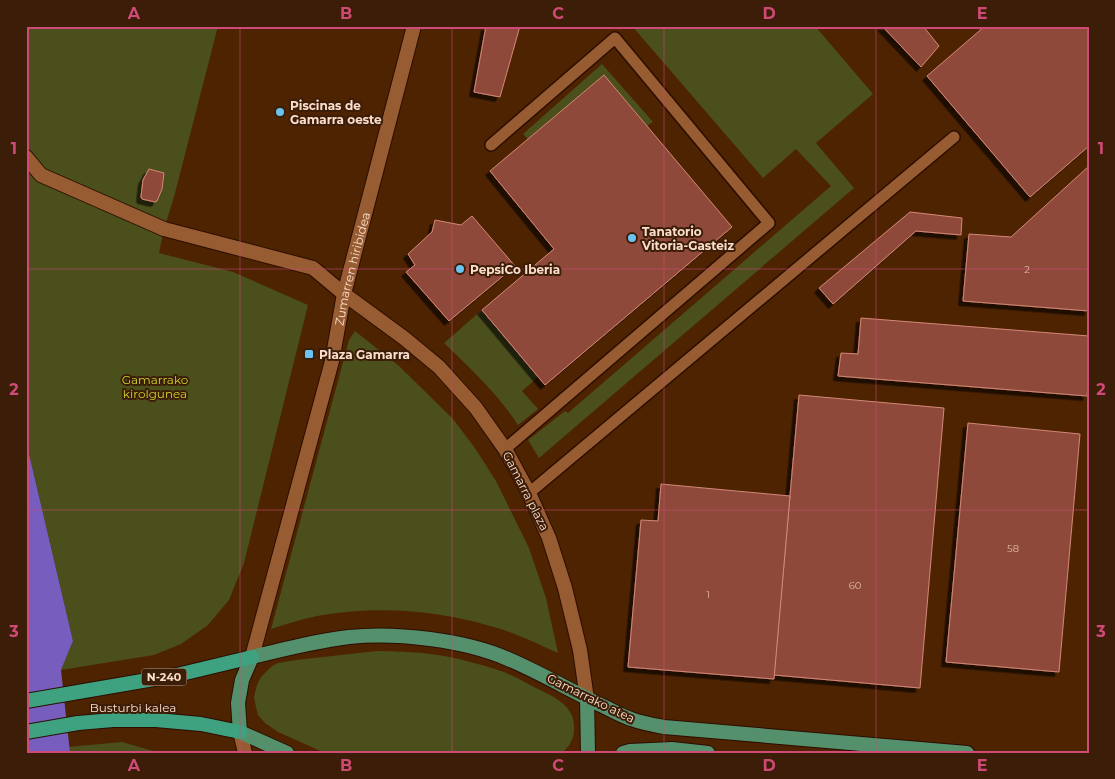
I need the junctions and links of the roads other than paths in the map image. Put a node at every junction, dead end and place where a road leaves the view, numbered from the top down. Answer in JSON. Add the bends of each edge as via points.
{"nodes":[{"id":1,"x":414,"y":26,"type":"edge"},
{"id":2,"x":954,"y":137,"type":"dead end"},
{"id":3,"x":491,"y":145,"type":"dead end"},
{"id":4,"x":26,"y":157,"type":"edge"},
{"id":5,"x":344,"y":294,"type":"junction"},
{"id":6,"x":505,"y":449,"type":"junction"},
{"id":7,"x":529,"y":493,"type":"junction"},
{"id":8,"x":252,"y":657,"type":"junction"},
{"id":9,"x":587,"y":699,"type":"junction"},
{"id":10,"x":26,"y":701,"type":"edge"},
{"id":11,"x":26,"y":732,"type":"edge"},
{"id":12,"x":240,"y":732,"type":"junction"},
{"id":13,"x":245,"y":753,"type":"edge"},
{"id":14,"x":287,"y":753,"type":"edge"},
{"id":15,"x":588,"y":753,"type":"edge"},
{"id":16,"x":623,"y":753,"type":"edge"},
{"id":17,"x":708,"y":753,"type":"edge"},
{"id":18,"x":967,"y":753,"type":"edge"}],
"edges":[{"from":1,"to":5,"type":"street","name":"Zumarren hiribidea"},
{"from":2,"to":7,"type":"lane"},
{"from":3,"to":6,"type":"lane","via":[[615,38],[770,223]]},
{"from":4,"to":5,"type":"street","name":"Gamarra plaza","via":[[41,175],[164,229],[313,268]]},
{"from":5,"to":6,"type":"street","name":"Gamarra plaza","via":[[439,367],[476,408]]},
{"from":5,"to":8,"type":"street","name":"Zumarren hiribidea","via":[[332,361]]},
{"from":6,"to":7,"type":"street","name":"Gamarra plaza"},
{"from":7,"to":9,"type":"street","name":"Gamarra plaza","via":[[566,588]]},
{"from":8,"to":9,"type":"main road","name":"Gamarrako atea","via":[[349,637],[395,636],[448,642],[507,658]]},
{"from":8,"to":10,"type":"highway","name":"Busturbi kalea","number":"N-240","via":[[177,675]]},
{"from":8,"to":12,"type":"main road","via":[[242,680],[238,703]]},
{"from":9,"to":15,"type":"main road","name":"Gamarra plaza"},
{"from":9,"to":18,"type":"main road","name":"Gamarrako atea","via":[[628,718],[664,727]]},
{"from":11,"to":12,"type":"highway","name":"Busturbi kalea","via":[[113,720],[201,724]]},
{"from":12,"to":13,"type":"street"},
{"from":12,"to":14,"type":"main road"},
{"from":16,"to":17,"type":"main road","via":[[672,750]]}]}
